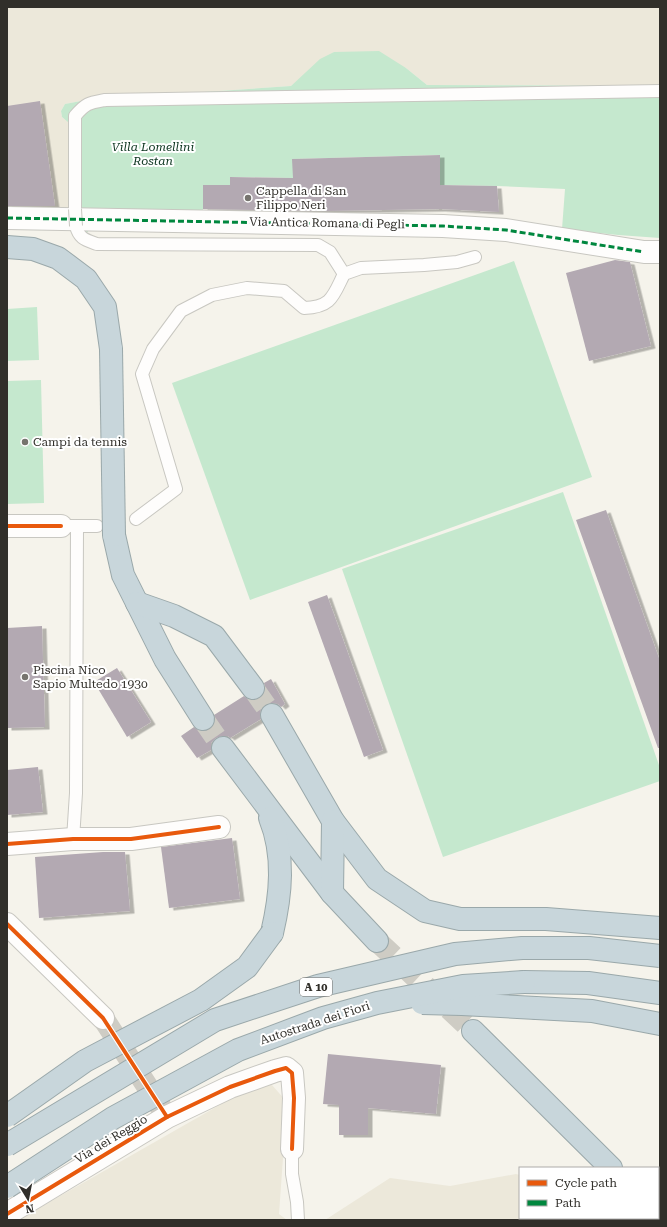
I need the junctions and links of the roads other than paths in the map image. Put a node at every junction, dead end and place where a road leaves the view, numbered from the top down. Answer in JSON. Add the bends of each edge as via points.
{"nodes":[{"id":1,"x":660,"y":91,"type":"edge"},
{"id":2,"x":7,"y":218,"type":"edge"},
{"id":3,"x":7,"y":247,"type":"edge"},
{"id":4,"x":652,"y":252,"type":"edge"},
{"id":5,"x":475,"y":257,"type":"dead end"},
{"id":6,"x":344,"y":274,"type":"junction"},
{"id":7,"x":136,"y":519,"type":"dead end"},
{"id":8,"x":7,"y":526,"type":"edge"},
{"id":9,"x":69,"y":526,"type":"junction"},
{"id":10,"x":106,"y":530,"type":"junction"},
{"id":11,"x":137,"y":603,"type":"junction"},
{"id":12,"x":253,"y":688,"type":"tunnel mouth"},
{"id":13,"x":272,"y":715,"type":"tunnel mouth"},
{"id":14,"x":203,"y":719,"type":"tunnel mouth"},
{"id":15,"x":223,"y":748,"type":"tunnel mouth"},
{"id":16,"x":265,"y":804,"type":"junction"},
{"id":17,"x":333,"y":821,"type":"junction"},
{"id":18,"x":219,"y":827,"type":"dead end"},
{"id":19,"x":73,"y":839,"type":"junction"},
{"id":20,"x":7,"y":844,"type":"edge"},
{"id":21,"x":332,"y":893,"type":"junction"},
{"id":22,"x":7,"y":924,"type":"edge"},
{"id":23,"x":660,"y":928,"type":"edge"},
{"id":24,"x":377,"y":941,"type":"tunnel mouth"},
{"id":25,"x":660,"y":956,"type":"edge"},
{"id":26,"x":660,"y":993,"type":"edge"},
{"id":27,"x":377,"y":1003,"type":"junction"},
{"id":28,"x":103,"y":1018,"type":"tunnel mouth"},
{"id":29,"x":660,"y":1024,"type":"edge"},
{"id":30,"x":473,"y":1031,"type":"tunnel mouth"},
{"id":31,"x":7,"y":1116,"type":"edge"},
{"id":32,"x":7,"y":1145,"type":"edge"},
{"id":33,"x":292,"y":1149,"type":"joint"},
{"id":34,"x":610,"y":1167,"type":"edge"},
{"id":35,"x":7,"y":1187,"type":"edge"},
{"id":36,"x":7,"y":1214,"type":"edge"},
{"id":37,"x":298,"y":1220,"type":"edge"}],
"edges":[{"from":1,"to":6,"type":"lane","bridge":true,"via":[[105,100],[90,102],[75,116],[76,226],[83,239],[98,244],[318,245],[330,252]]},
{"from":2,"to":4,"type":"street","name":"Via Antica Romana di Pegli","via":[[443,226],[506,230]]},
{"from":3,"to":10,"type":"highway","bridge":true,"via":[[32,249],[58,258],[86,279],[105,307],[111,349]]},
{"from":5,"to":6,"type":"lane","via":[[424,266],[361,268]]},
{"from":6,"to":7,"type":"lane","via":[[327,303],[316,307],[304,308],[284,291],[247,288],[212,294],[181,310],[153,349],[142,374],[176,489]]},
{"from":8,"to":9,"type":"street"},
{"from":9,"to":10,"type":"lane"},
{"from":9,"to":19,"type":"lane","via":[[76,793]]},
{"from":10,"to":11,"type":"highway"},
{"from":11,"to":12,"type":"highway","via":[[174,616],[214,636]]},
{"from":11,"to":14,"type":"highway","via":[[165,659]]},
{"from":13,"to":17,"type":"highway"},
{"from":15,"to":16,"type":"highway"},
{"from":16,"to":21,"type":"highway"},
{"from":16,"to":31,"type":"highway","bridge":true,"via":[[276,840],[280,878],[277,909],[272,933],[247,967],[201,1000],[85,1062]]},
{"from":17,"to":21,"type":"highway"},
{"from":17,"to":23,"type":"highway","via":[[377,879],[425,911],[460,919],[546,919]]},
{"from":18,"to":19,"type":"street","via":[[131,839]]},
{"from":19,"to":20,"type":"street"},
{"from":21,"to":24,"type":"highway"},
{"from":22,"to":28,"type":"street"},
{"from":25,"to":32,"type":"highway","number":"A 10","bridge":true,"via":[[589,948],[522,948],[456,954],[318,986],[215,1020]]},
{"from":26,"to":27,"type":"highway","name":"Autostrada dei Fiori","bridge":true,"via":[[588,983],[524,982],[463,986]]},
{"from":27,"to":29,"type":"highway","bridge":true,"via":[[462,1004],[592,1011]]},
{"from":27,"to":35,"type":"highway","name":"Autostrada dei Fiori","bridge":true,"via":[[323,1018],[238,1050],[113,1118]]},
{"from":30,"to":34,"type":"highway"},
{"from":33,"to":36,"type":"street","name":"Via dei Reggio","via":[[294,1098],[292,1072],[286,1068],[230,1087],[167,1117]]},
{"from":33,"to":37,"type":"lane","via":[[292,1174]]}]}
